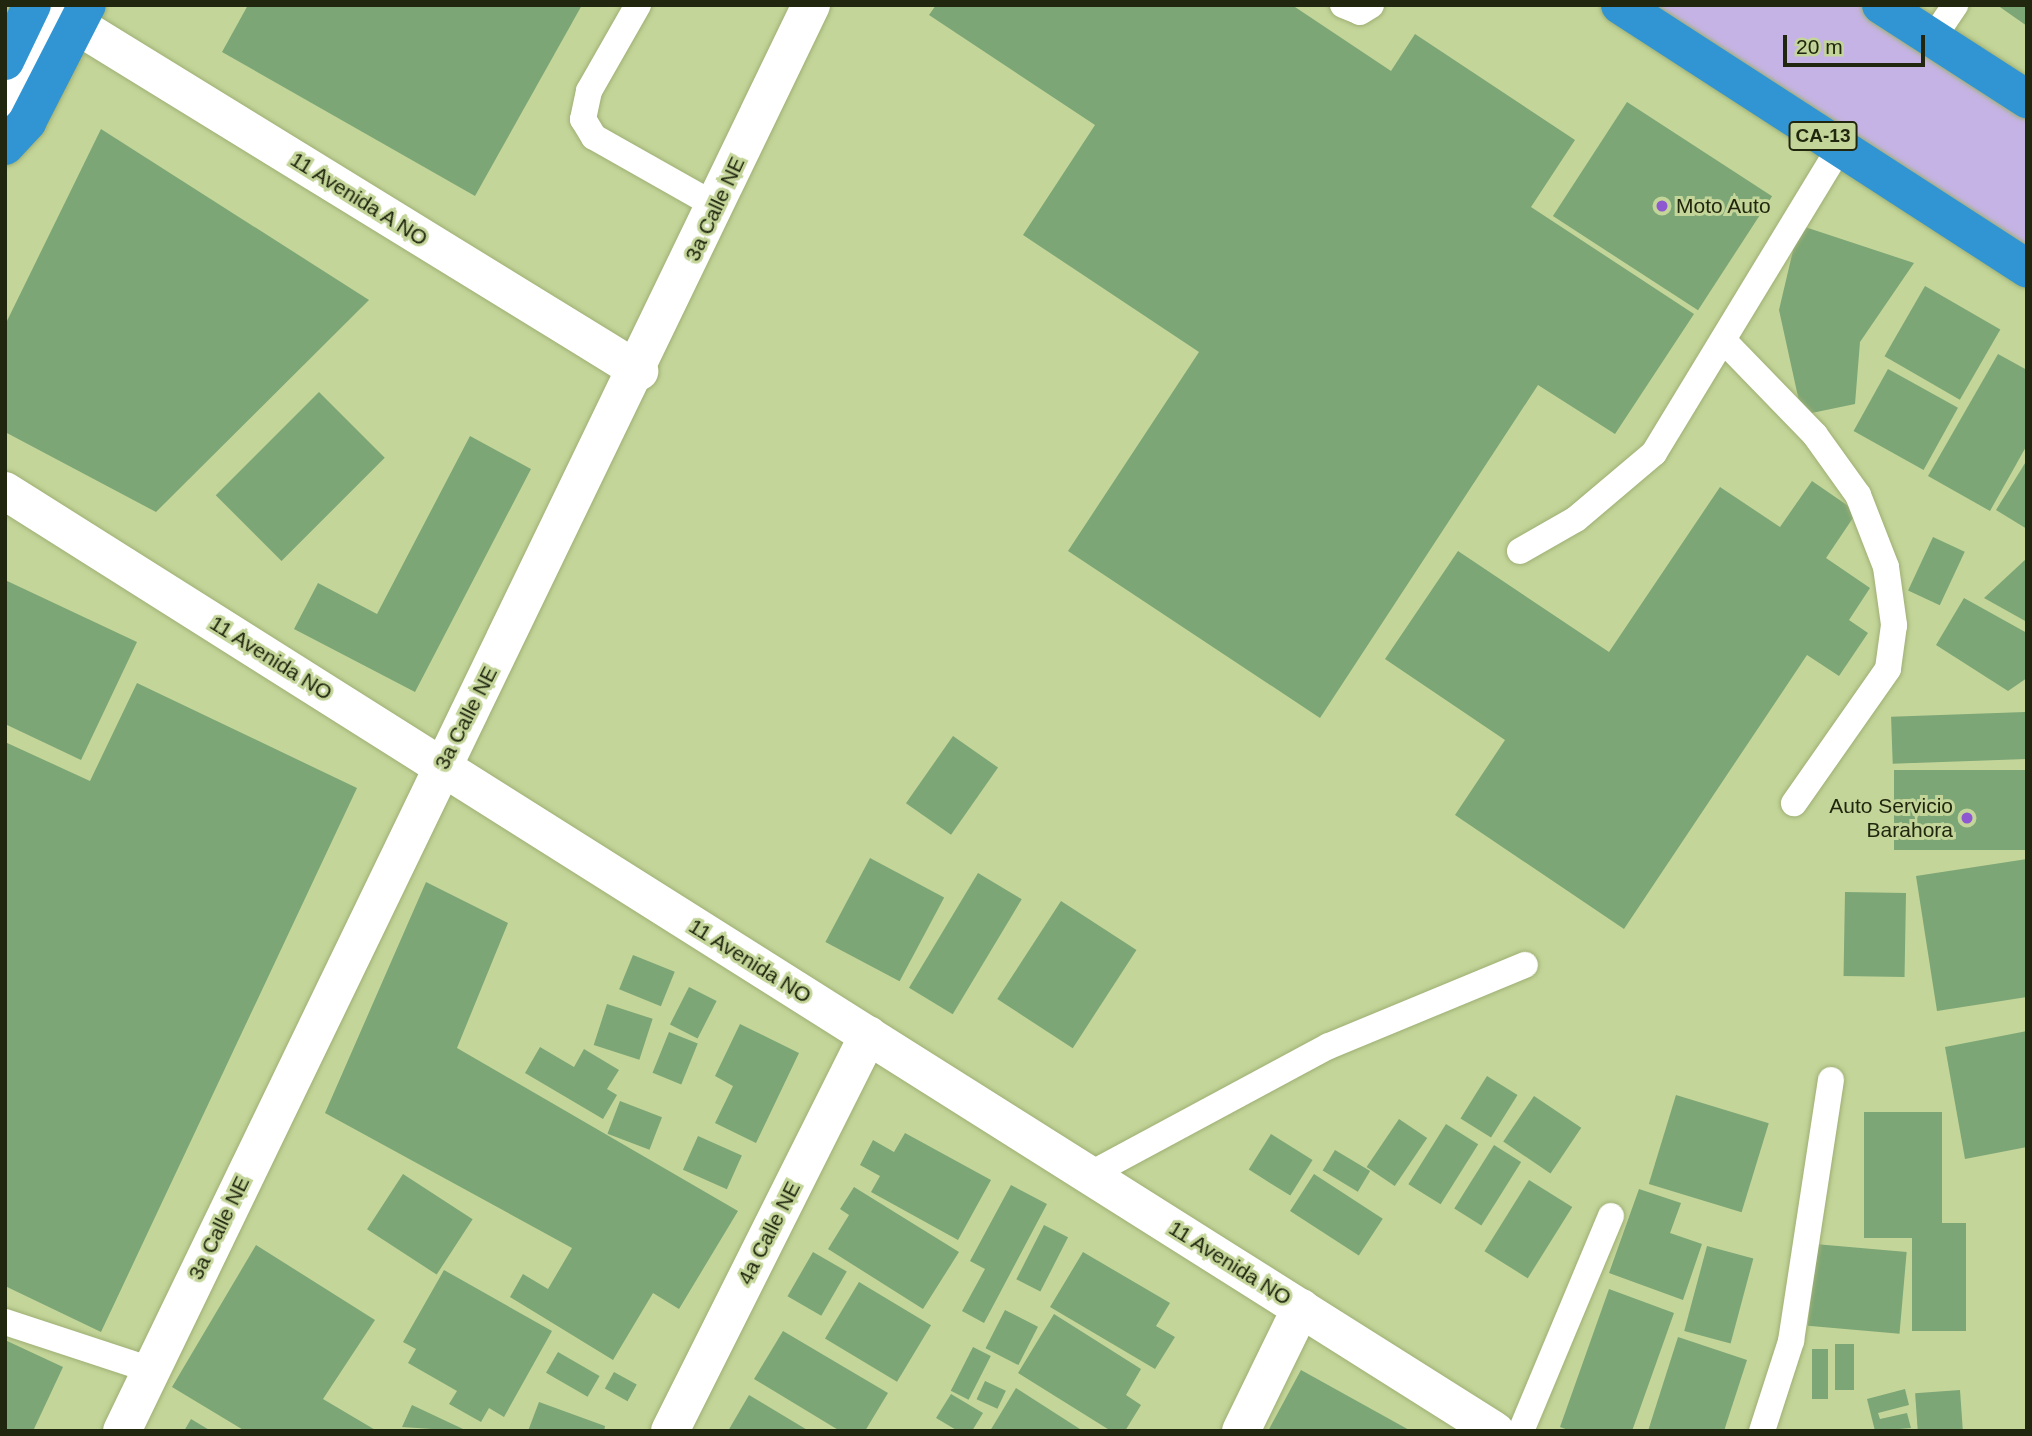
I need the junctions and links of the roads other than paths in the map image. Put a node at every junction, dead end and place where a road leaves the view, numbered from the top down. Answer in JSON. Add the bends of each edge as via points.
{"nodes":[{"id":1,"x":32,"y":5,"type":"edge"},
{"id":2,"x":638,"y":5,"type":"edge"},
{"id":3,"x":811,"y":5,"type":"edge"},
{"id":4,"x":1343,"y":5,"type":"edge"},
{"id":5,"x":1371,"y":5,"type":"edge"},
{"id":6,"x":1620,"y":5,"type":"edge"},
{"id":7,"x":1881,"y":5,"type":"edge"},
{"id":8,"x":1955,"y":5,"type":"edge"},
{"id":9,"x":74,"y":12,"type":"edge"},
{"id":10,"x":1933,"y":38,"type":"junction"},
{"id":11,"x":5,"y":61,"type":"edge"},
{"id":12,"x":2027,"y":99,"type":"edge"},
{"id":13,"x":6,"y":124,"type":"edge"},
{"id":14,"x":1840,"y":147,"type":"junction"},
{"id":15,"x":716,"y":206,"type":"junction"},
{"id":16,"x":2027,"y":268,"type":"edge"},
{"id":17,"x":1723,"y":340,"type":"junction"},
{"id":18,"x":639,"y":371,"type":"junction"},
{"id":19,"x":5,"y":491,"type":"edge"},
{"id":20,"x":1520,"y":551,"type":"dead end"},
{"id":21,"x":442,"y":766,"type":"junction"},
{"id":22,"x":1794,"y":803,"type":"dead end"},
{"id":23,"x":1525,"y":965,"type":"dead end"},
{"id":24,"x":868,"y":1035,"type":"junction"},
{"id":25,"x":1831,"y":1080,"type":"dead end"},
{"id":26,"x":1089,"y":1175,"type":"junction"},
{"id":27,"x":1611,"y":1216,"type":"dead end"},
{"id":28,"x":1301,"y":1308,"type":"junction"},
{"id":29,"x":5,"y":1322,"type":"edge"},
{"id":30,"x":151,"y":1370,"type":"junction"},
{"id":31,"x":122,"y":1431,"type":"edge"},
{"id":32,"x":670,"y":1431,"type":"edge"},
{"id":33,"x":1241,"y":1431,"type":"edge"},
{"id":34,"x":1495,"y":1431,"type":"edge"},
{"id":35,"x":1521,"y":1431,"type":"edge"},
{"id":36,"x":1762,"y":1431,"type":"edge"}],
"edges":[{"from":1,"to":11,"type":"highway"},
{"from":2,"to":15,"type":"lane","via":[[589,91],[583,119],[594,136]]},
{"from":3,"to":15,"type":"street","name":"3a Calle NE"},
{"from":4,"to":5,"type":"lane","via":[[1360,12]]},
{"from":6,"to":14,"type":"highway","number":"CA-13"},
{"from":7,"to":10,"type":"highway"},
{"from":8,"to":10,"type":"lane"},
{"from":9,"to":13,"type":"highway","via":[[27,122]]},
{"from":9,"to":18,"type":"street","name":"11 Avenida A NO"},
{"from":10,"to":12,"type":"highway"},
{"from":14,"to":16,"type":"highway","number":"CA-13"},
{"from":14,"to":17,"type":"lane"},
{"from":15,"to":18,"type":"street","name":"3a Calle NE"},
{"from":17,"to":20,"type":"lane","via":[[1654,453],[1576,519]]},
{"from":17,"to":22,"type":"lane","via":[[1815,435],[1858,495],[1875,530],[1893,614],[1888,669]]},
{"from":18,"to":21,"type":"street","name":"3a Calle NE"},
{"from":19,"to":21,"type":"street","name":"11 Avenida NO"},
{"from":21,"to":24,"type":"street","name":"11 Avenida NO"},
{"from":21,"to":30,"type":"street","name":"3a Calle NE"},
{"from":23,"to":26,"type":"lane","via":[[1329,1046]]},
{"from":24,"to":26,"type":"street","name":"11 Avenida NO"},
{"from":24,"to":32,"type":"street","name":"4a Calle NE"},
{"from":25,"to":36,"type":"lane","via":[[1791,1341]]},
{"from":26,"to":28,"type":"street","name":"11 Avenida NO"},
{"from":27,"to":35,"type":"lane"},
{"from":28,"to":33,"type":"street"},
{"from":28,"to":34,"type":"street","name":"11 Avenida NO"},
{"from":29,"to":30,"type":"lane"},
{"from":30,"to":31,"type":"street","name":"3a Calle NE"}]}
